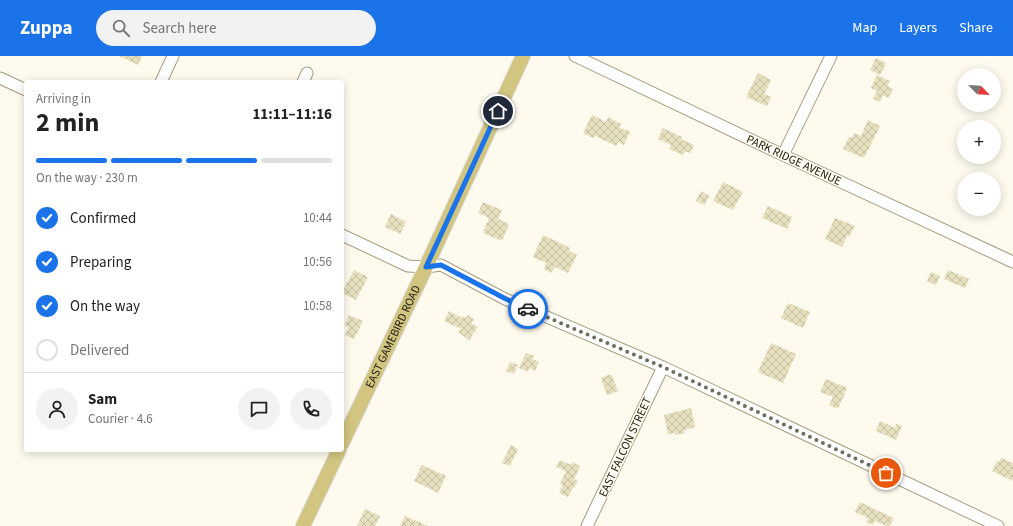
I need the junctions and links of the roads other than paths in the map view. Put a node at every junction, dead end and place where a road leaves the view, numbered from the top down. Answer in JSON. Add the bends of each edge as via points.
{"nodes":[{"id":1,"x":173,"y":56,"type":"edge"},
{"id":2,"x":523,"y":56,"type":"edge"},
{"id":3,"x":575,"y":56,"type":"edge"},
{"id":4,"x":831,"y":56,"type":"edge"},
{"id":5,"x":0,"y":78,"type":"edge"},
{"id":6,"x":162,"y":80,"type":"edge"},
{"id":7,"x":24,"y":89,"type":"edge"},
{"id":8,"x":783,"y":156,"type":"junction"},
{"id":9,"x":344,"y":235,"type":"edge"},
{"id":10,"x":1013,"y":262,"type":"edge"},
{"id":11,"x":426,"y":267,"type":"junction"},
{"id":12,"x":663,"y":367,"type":"junction"},
{"id":13,"x":344,"y":439,"type":"edge"},
{"id":14,"x":338,"y":452,"type":"edge"},
{"id":15,"x":303,"y":526,"type":"edge"},
{"id":16,"x":587,"y":526,"type":"edge"},
{"id":17,"x":998,"y":526,"type":"edge"}],
"edges":[{"from":1,"to":6,"type":"street"},
{"from":2,"to":11,"type":"main road","name":"EAST GAMEBIRD ROAD"},
{"from":3,"to":8,"type":"street","name":"PARK RIDGE AVENUE"},
{"from":4,"to":8,"type":"street"},
{"from":5,"to":7,"type":"street"},
{"from":8,"to":10,"type":"street","name":"PARK RIDGE AVENUE"},
{"from":9,"to":11,"type":"street","via":[[408,266]]},
{"from":11,"to":12,"type":"street","via":[[441,265],[506,299]]},
{"from":11,"to":13,"type":"main road","name":"EAST GAMEBIRD ROAD"},
{"from":12,"to":16,"type":"street","name":"EAST FALCON STREET"},
{"from":12,"to":17,"type":"street"},
{"from":14,"to":15,"type":"main road"}]}
